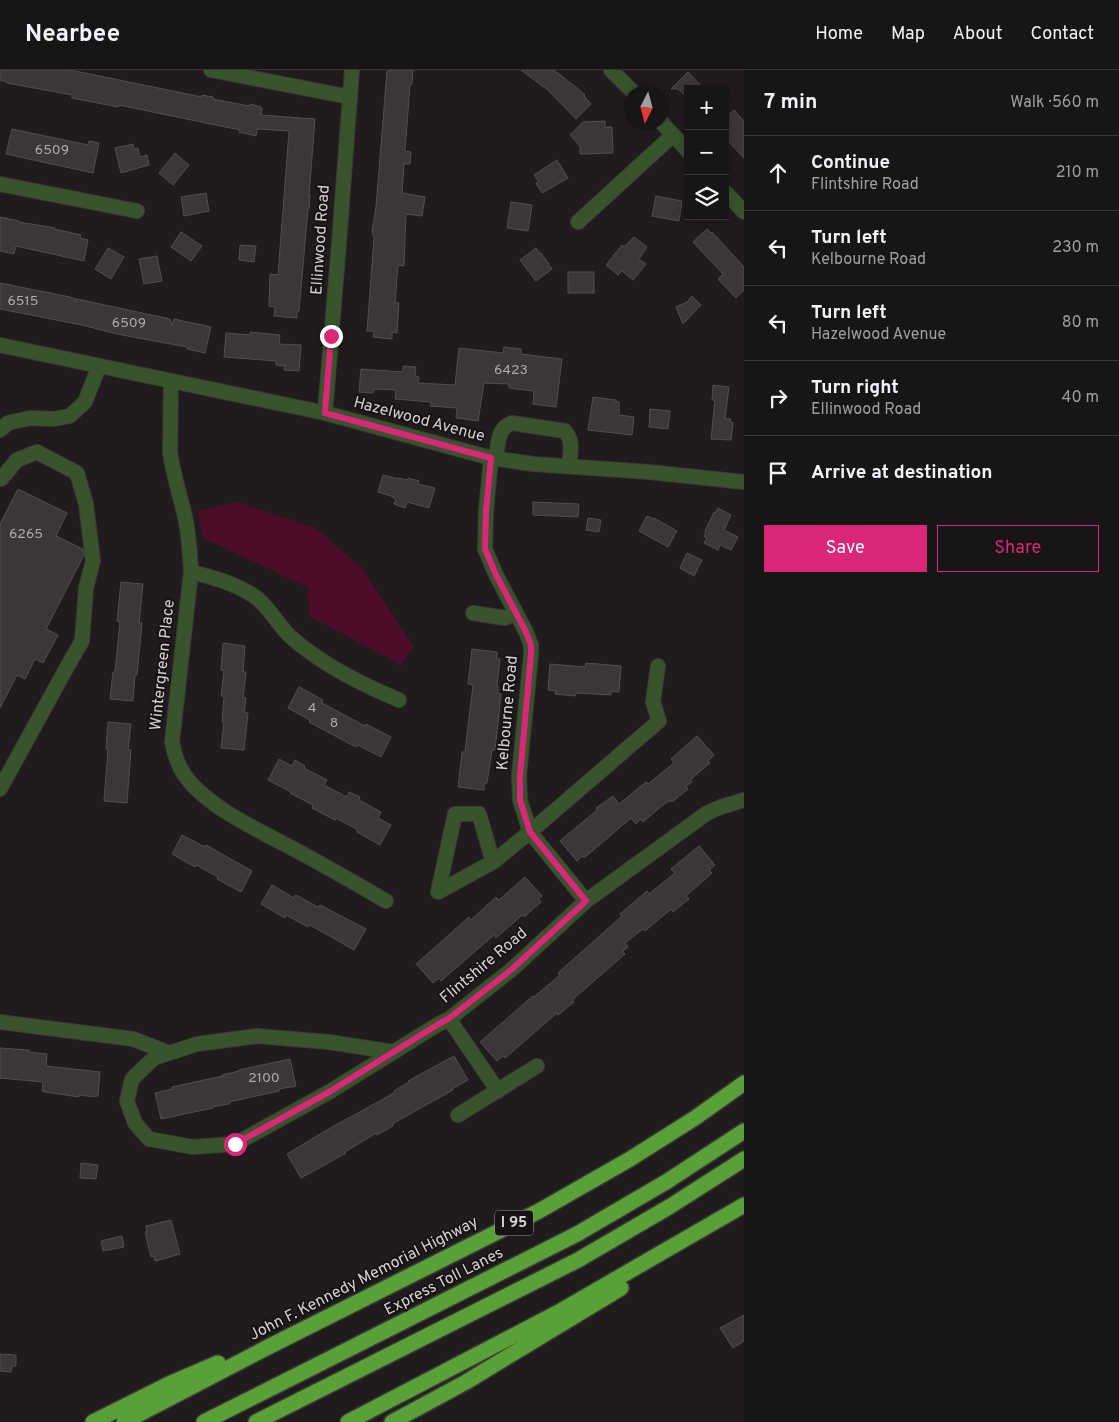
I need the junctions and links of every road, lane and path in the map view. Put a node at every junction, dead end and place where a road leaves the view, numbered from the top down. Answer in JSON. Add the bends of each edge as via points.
{"nodes":[{"id":1,"x":211,"y":70,"type":"edge"},
{"id":2,"x":352,"y":70,"type":"edge"},
{"id":3,"x":611,"y":70,"type":"edge"},
{"id":4,"x":626,"y":85,"type":"edge"},
{"id":5,"x":350,"y":97,"type":"junction"},
{"id":6,"x":668,"y":130,"type":"edge"},
{"id":7,"x":673,"y":135,"type":"junction"},
{"id":8,"x":684,"y":147,"type":"edge"},
{"id":9,"x":0,"y":184,"type":"edge"},
{"id":10,"x":729,"y":196,"type":"edge"},
{"id":11,"x":137,"y":211,"type":"dead end"},
{"id":12,"x":744,"y":212,"type":"edge"},
{"id":13,"x":578,"y":222,"type":"dead end"},
{"id":14,"x":0,"y":345,"type":"edge"},
{"id":15,"x":98,"y":366,"type":"junction"},
{"id":16,"x":171,"y":380,"type":"junction"},
{"id":17,"x":325,"y":413,"type":"junction"},
{"id":18,"x":0,"y":430,"type":"edge"},
{"id":19,"x":493,"y":458,"type":"junction"},
{"id":20,"x":570,"y":466,"type":"junction"},
{"id":21,"x":0,"y":479,"type":"edge"},
{"id":22,"x":744,"y":482,"type":"edge"},
{"id":23,"x":191,"y":572,"type":"junction"},
{"id":24,"x":474,"y":613,"type":"dead end"},
{"id":25,"x":516,"y":613,"type":"junction"},
{"id":26,"x":658,"y":666,"type":"dead end"},
{"id":27,"x":400,"y":700,"type":"dead end"},
{"id":28,"x":0,"y":789,"type":"edge"},
{"id":29,"x":744,"y":800,"type":"edge"},
{"id":30,"x":530,"y":832,"type":"junction"},
{"id":31,"x":493,"y":862,"type":"junction"},
{"id":32,"x":386,"y":901,"type":"dead end"},
{"id":33,"x":586,"y":901,"type":"junction"},
{"id":34,"x":448,"y":1019,"type":"junction"},
{"id":35,"x":0,"y":1022,"type":"edge"},
{"id":36,"x":393,"y":1052,"type":"junction"},
{"id":37,"x":169,"y":1053,"type":"junction"},
{"id":38,"x":537,"y":1066,"type":"dead end"},
{"id":39,"x":744,"y":1083,"type":"edge"},
{"id":40,"x":498,"y":1091,"type":"junction"},
{"id":41,"x":458,"y":1116,"type":"dead end"},
{"id":42,"x":744,"y":1130,"type":"edge"},
{"id":43,"x":744,"y":1159,"type":"edge"},
{"id":44,"x":742,"y":1207,"type":"edge"},
{"id":45,"x":274,"y":1344,"type":"junction"},
{"id":46,"x":93,"y":1422,"type":"edge"},
{"id":47,"x":124,"y":1422,"type":"edge"},
{"id":48,"x":204,"y":1422,"type":"edge"},
{"id":49,"x":256,"y":1422,"type":"edge"},
{"id":50,"x":348,"y":1422,"type":"edge"},
{"id":51,"x":392,"y":1422,"type":"edge"}],
"edges":[{"from":1,"to":5,"type":"street"},
{"from":2,"to":5,"type":"street","name":"Ellinwood Road"},
{"from":3,"to":4,"type":"street"},
{"from":5,"to":17,"type":"street","name":"Ellinwood Road"},
{"from":6,"to":7,"type":"street"},
{"from":7,"to":8,"type":"street"},
{"from":7,"to":13,"type":"street"},
{"from":9,"to":11,"type":"street"},
{"from":10,"to":12,"type":"street"},
{"from":14,"to":15,"type":"street","name":"Hazelwood Avenue"},
{"from":15,"to":16,"type":"street","name":"Hazelwood Avenue"},
{"from":15,"to":18,"type":"street","via":[[85,402],[70,416],[8,422]]},
{"from":16,"to":17,"type":"street","name":"Hazelwood Avenue"},
{"from":16,"to":23,"type":"street","name":"Wintergreen Place","via":[[171,463],[185,518]]},
{"from":17,"to":19,"type":"street","name":"Hazelwood Avenue"},
{"from":19,"to":20,"type":"street","name":"Hazelwood Avenue"},
{"from":19,"to":20,"type":"street","name":"Kelbourne Road","via":[[501,431],[512,423],[565,431],[571,441]]},
{"from":19,"to":25,"type":"street","name":"Kelbourne Road","via":[[485,549]]},
{"from":20,"to":22,"type":"street","name":"Hazelwood Avenue"},
{"from":21,"to":28,"type":"street","via":[[17,460],[37,452],[78,473],[86,504],[93,561],[86,588],[82,641]]},
{"from":23,"to":27,"type":"street","via":[[237,586],[259,600],[292,638],[326,664]]},
{"from":23,"to":32,"type":"street","name":"Wintergreen Place","via":[[172,742],[182,772],[216,805],[240,821]]},
{"from":24,"to":25,"type":"street","via":[[505,618]]},
{"from":25,"to":30,"type":"street","name":"Kelbourne Road","via":[[531,645],[519,791]]},
{"from":26,"to":30,"type":"street","via":[[653,702],[660,721]]},
{"from":29,"to":33,"type":"street","name":"Flintshire Road","via":[[707,813]]},
{"from":30,"to":31,"type":"street"},
{"from":30,"to":33,"type":"street","name":"Kelbourne Road"},
{"from":31,"to":31,"type":"street","via":[[479,814],[455,814],[438,892]]},
{"from":33,"to":34,"type":"street","name":"Flintshire Road","via":[[511,970]]},
{"from":34,"to":36,"type":"street","name":"Flintshire Road"},
{"from":34,"to":40,"type":"street"},
{"from":35,"to":37,"type":"street","via":[[133,1039]]},
{"from":36,"to":37,"type":"street","via":[[257,1036],[197,1044]]},
{"from":36,"to":37,"type":"street","name":"Flintshire Road","via":[[235,1144],[193,1148],[150,1139],[135,1123],[127,1101],[132,1079],[154,1058]]},
{"from":38,"to":40,"type":"street"},
{"from":39,"to":45,"type":"highway","name":"John F. Kennedy Memorial Highway","number":"I 95","via":[[673,1132],[587,1184]]},
{"from":40,"to":41,"type":"street"},
{"from":42,"to":48,"type":"highway","name":"Express Toll Lanes","via":[[659,1186],[577,1234]]},
{"from":43,"to":49,"type":"highway","via":[[578,1260]]},
{"from":44,"to":50,"type":"highway","via":[[557,1313]]},
{"from":44,"to":51,"type":"highway","via":[[654,1268],[466,1382]]},
{"from":45,"to":46,"type":"highway","via":[[186,1376]]},
{"from":45,"to":47,"type":"highway","name":"John F. Kennedy Memorial Highway","number":"I 95"}]}
